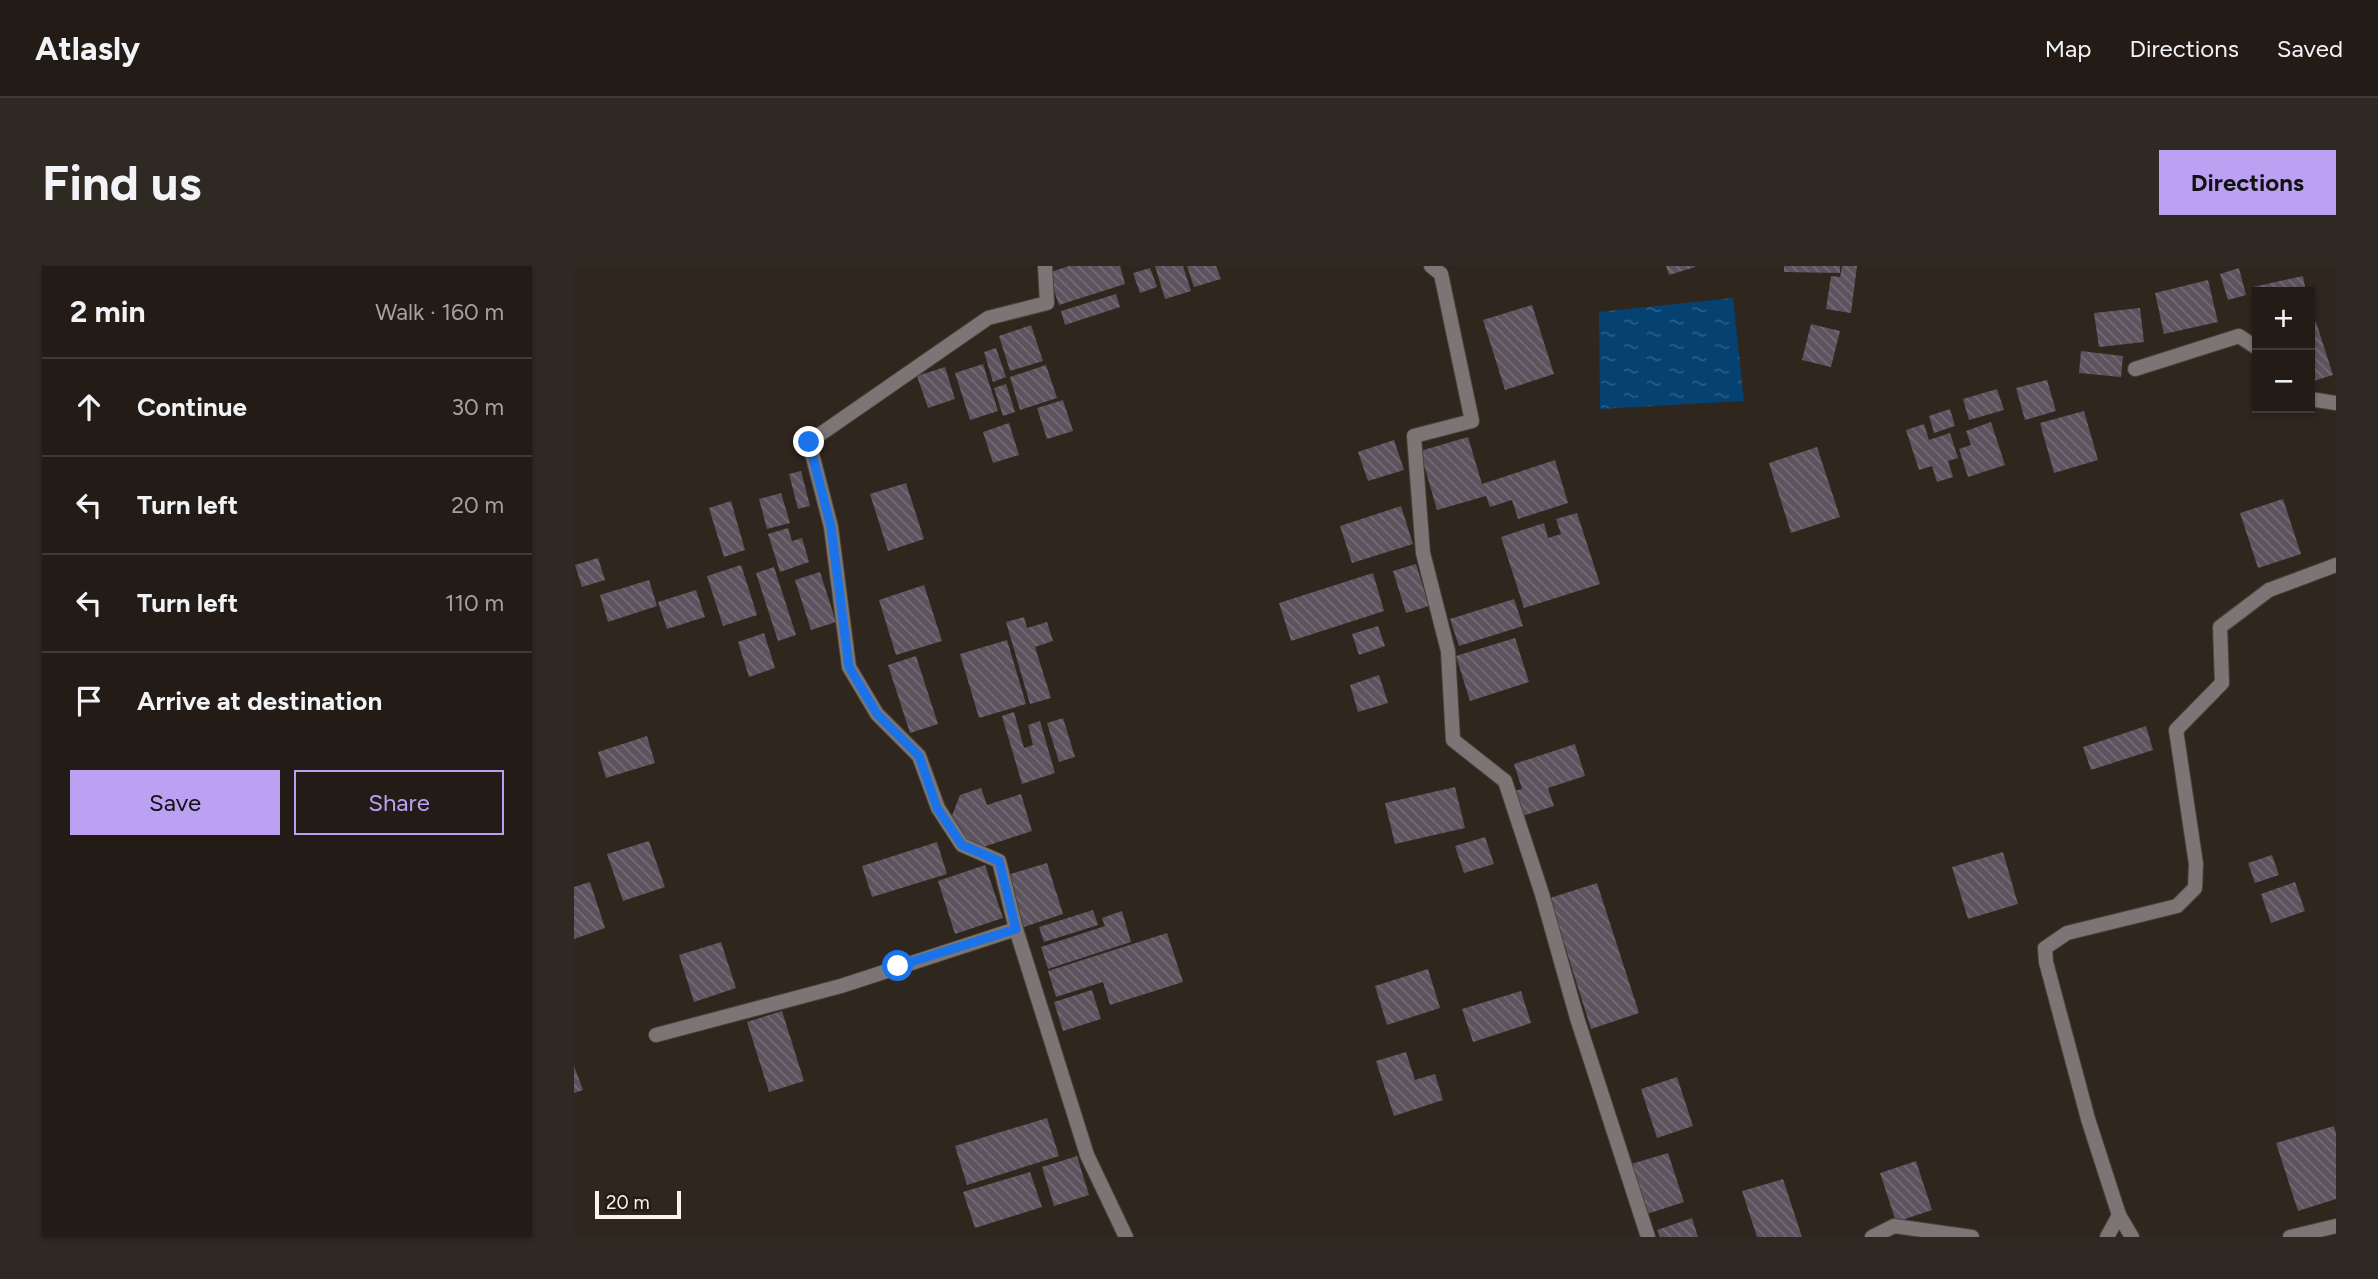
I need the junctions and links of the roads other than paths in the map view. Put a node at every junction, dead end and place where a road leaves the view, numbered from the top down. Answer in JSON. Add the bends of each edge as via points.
{"nodes":[{"id":1,"x":1431,"y":266,"type":"edge"},
{"id":2,"x":1050,"y":267,"type":"edge"},
{"id":3,"x":2252,"y":345,"type":"edge"},
{"id":4,"x":2135,"y":369,"type":"dead end"},
{"id":5,"x":2315,"y":400,"type":"edge"},
{"id":6,"x":2336,"y":402,"type":"edge"},
{"id":7,"x":2336,"y":565,"type":"edge"},
{"id":8,"x":1016,"y":929,"type":"junction"},
{"id":9,"x":656,"y":1035,"type":"dead end"},
{"id":10,"x":2119,"y":1215,"type":"junction"},
{"id":11,"x":2336,"y":1226,"type":"edge"},
{"id":12,"x":1126,"y":1237,"type":"edge"},
{"id":13,"x":1648,"y":1237,"type":"edge"},
{"id":14,"x":1872,"y":1237,"type":"edge"},
{"id":15,"x":1972,"y":1237,"type":"edge"},
{"id":16,"x":2107,"y":1237,"type":"edge"},
{"id":17,"x":2132,"y":1237,"type":"edge"},
{"id":18,"x":2290,"y":1237,"type":"edge"}],
"edges":[{"from":1,"to":13,"type":"street","via":[[1441,274],[1472,421],[1414,436],[1423,553],[1448,651],[1453,740],[1505,780]]},
{"from":2,"to":8,"type":"street","via":[[1047,303],[988,318],[809,442],[831,527],[849,667],[877,714],[919,756],[937,808],[962,845],[999,861]]},
{"from":3,"to":4,"type":"street","via":[[2239,336]]},
{"from":5,"to":6,"type":"street"},
{"from":7,"to":10,"type":"street","via":[[2269,590],[2220,627],[2222,683],[2176,730],[2196,864],[2195,888],[2177,906],[2067,933],[2045,948],[2088,1119]]},
{"from":8,"to":9,"type":"street","via":[[841,986]]},
{"from":8,"to":12,"type":"street","via":[[1087,1155]]},
{"from":10,"to":16,"type":"street"},
{"from":10,"to":17,"type":"street"},
{"from":11,"to":18,"type":"street"},
{"from":14,"to":15,"type":"street","via":[[1894,1226]]}]}
